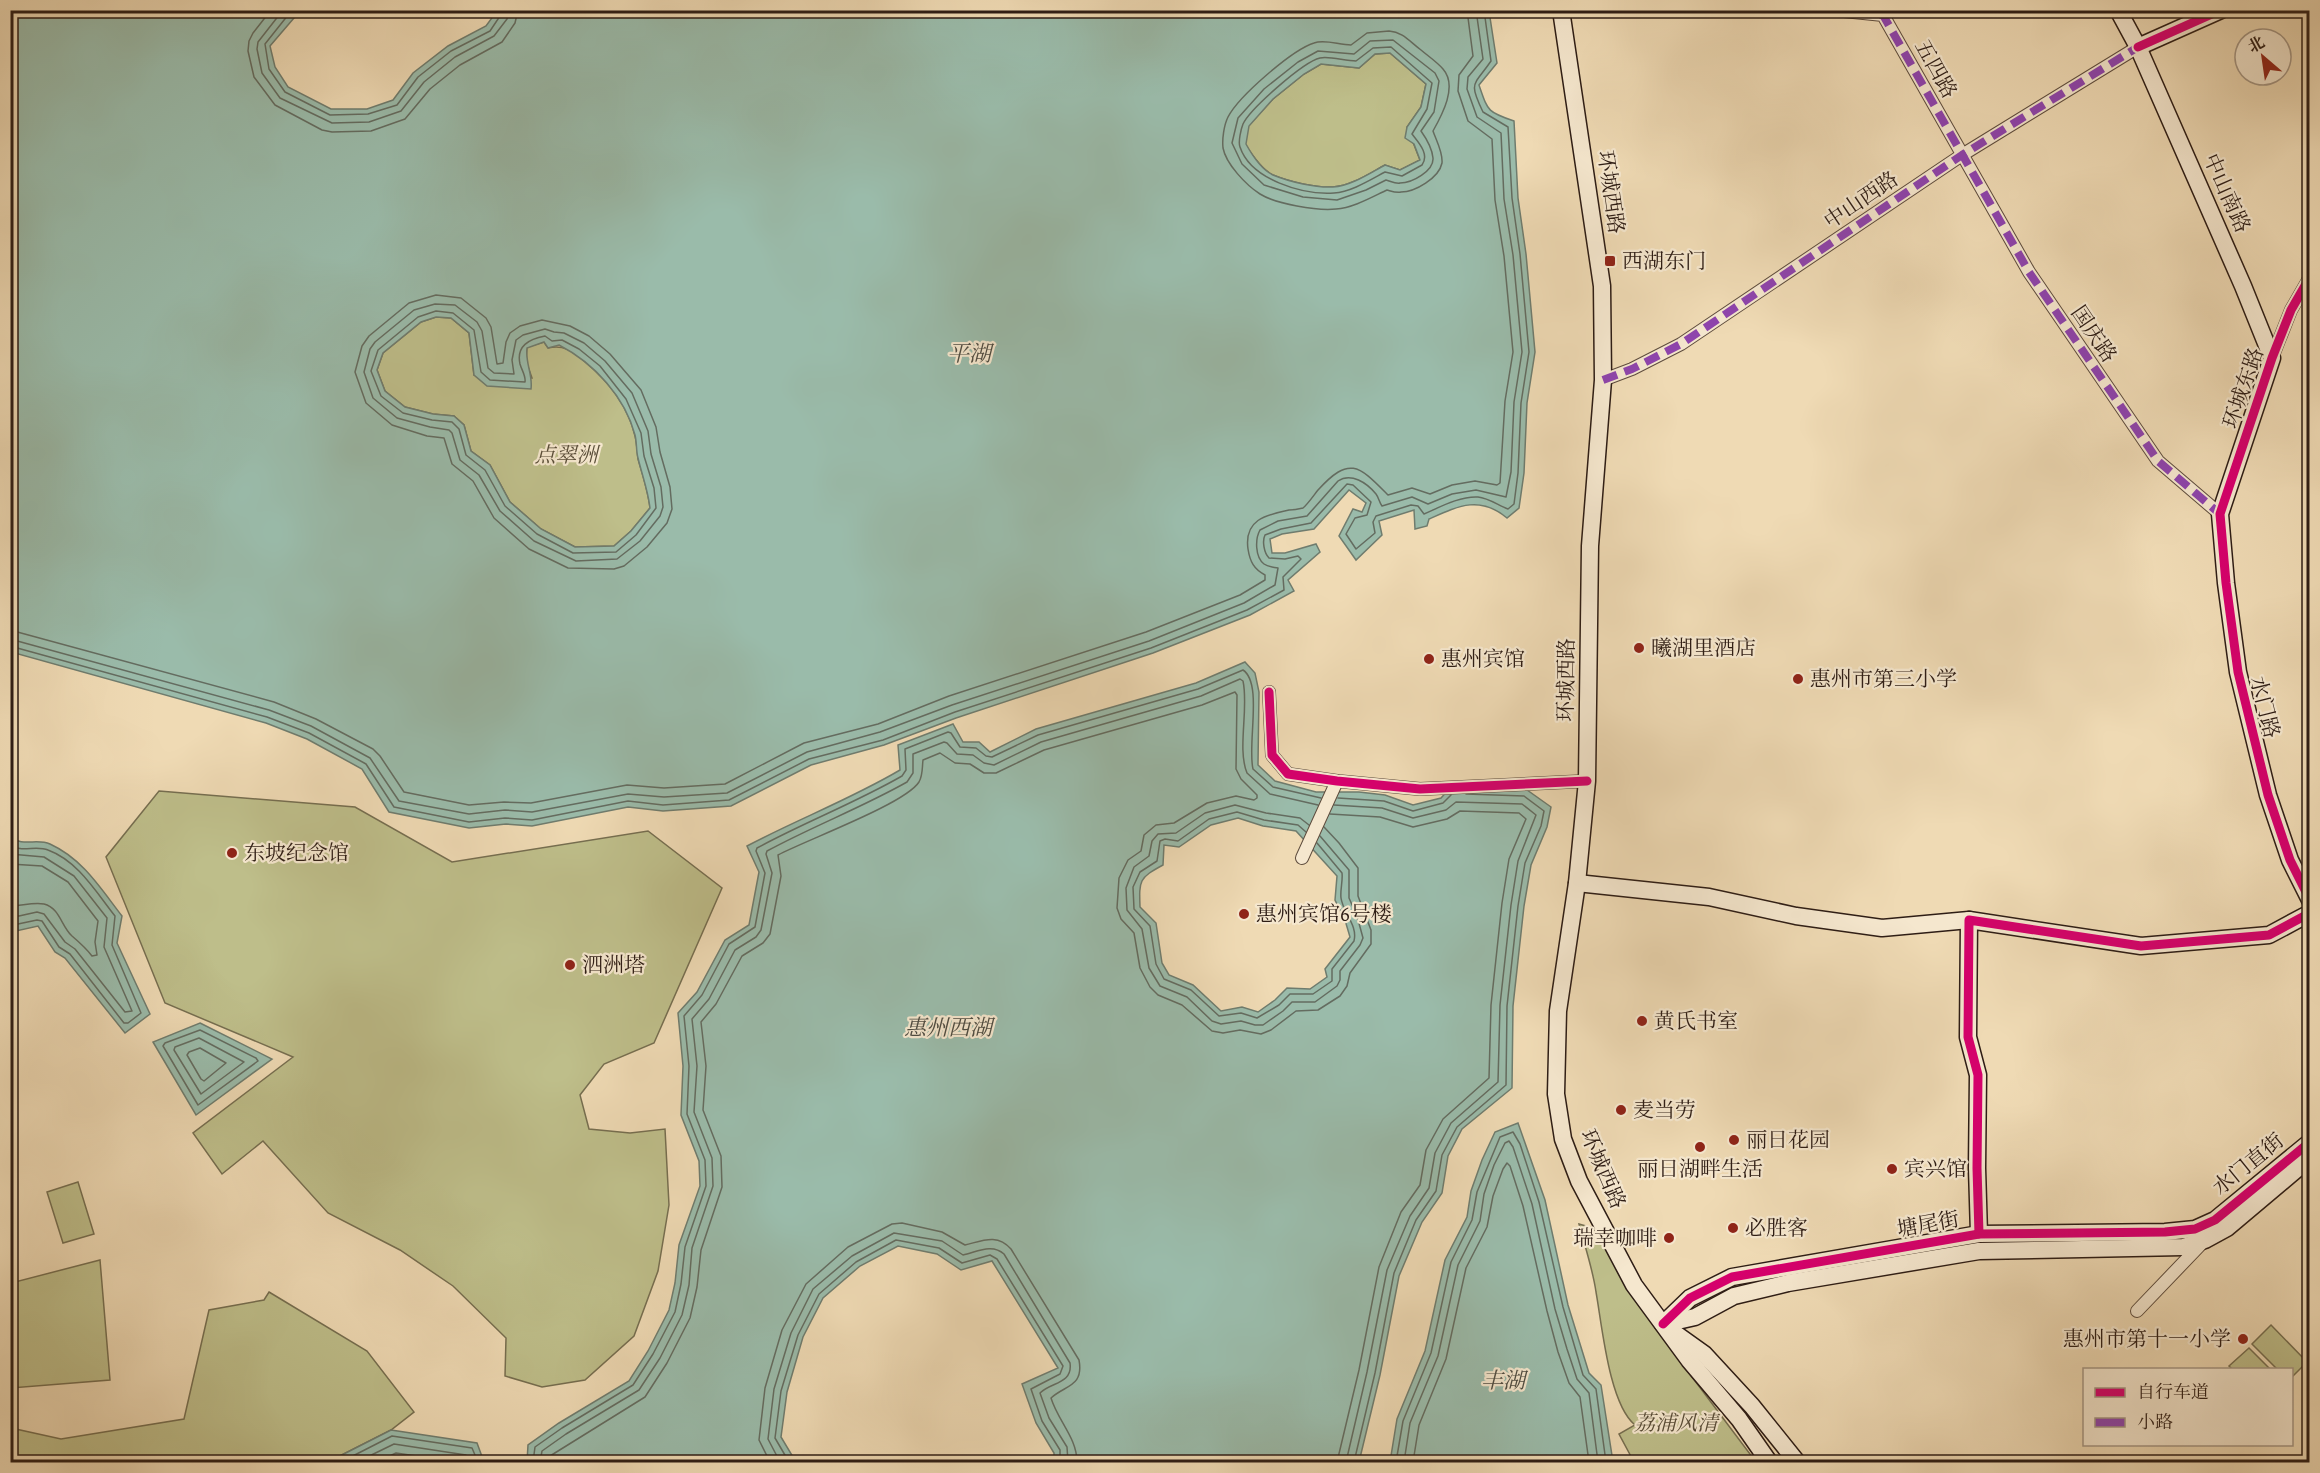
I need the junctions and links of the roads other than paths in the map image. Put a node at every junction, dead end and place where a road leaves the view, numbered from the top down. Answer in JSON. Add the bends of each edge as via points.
{"nodes":[{"id":1,"x":1561,"y":10,"type":"edge"},
{"id":2,"x":1834,"y":10,"type":"edge"},
{"id":3,"x":2118,"y":10,"type":"edge"},
{"id":4,"x":2221,"y":10,"type":"edge"},
{"id":5,"x":1883,"y":13,"type":"edge"},
{"id":6,"x":2138,"y":47,"type":"junction"},
{"id":7,"x":1962,"y":155,"type":"junction"},
{"id":8,"x":2310,"y":277,"type":"edge"},
{"id":9,"x":2272,"y":358,"type":"junction"},
{"id":10,"x":1603,"y":380,"type":"junction"},
{"id":11,"x":2220,"y":514,"type":"junction"},
{"id":12,"x":1269,"y":692,"type":"dead end"},
{"id":13,"x":1337,"y":781,"type":"junction"},
{"id":14,"x":1587,"y":781,"type":"junction"},
{"id":15,"x":1302,"y":858,"type":"dead end"},
{"id":16,"x":1577,"y":883,"type":"junction"},
{"id":17,"x":2310,"y":900,"type":"edge"},
{"id":18,"x":2310,"y":913,"type":"edge"},
{"id":19,"x":1969,"y":920,"type":"junction"},
{"id":20,"x":2310,"y":1142,"type":"edge"},
{"id":21,"x":2310,"y":1158,"type":"edge"},
{"id":22,"x":2215,"y":1220,"type":"joint"},
{"id":23,"x":1979,"y":1234,"type":"junction"},
{"id":24,"x":2205,"y":1240,"type":"junction"},
{"id":25,"x":2137,"y":1311,"type":"dead end"},
{"id":26,"x":1664,"y":1324,"type":"junction"},
{"id":27,"x":1769,"y":1462,"type":"edge"},
{"id":28,"x":1797,"y":1462,"type":"edge"}],
"edges":[{"from":1,"to":10,"type":"street","name":"环城西路","via":[[1602,286]]},
{"from":2,"to":5,"type":"street","name":"五四路"},
{"from":3,"to":6,"type":"street","name":"中山南路"},
{"from":4,"to":6,"type":"street"},
{"from":5,"to":7,"type":"street","name":"五四路"},
{"from":6,"to":7,"type":"street","name":"中山西路"},
{"from":6,"to":9,"type":"street","name":"中山南路"},
{"from":7,"to":10,"type":"street","name":"中山西路","via":[[1681,344]]},
{"from":7,"to":11,"type":"street","name":"国庆路","via":[[2029,272],[2158,461]]},
{"from":8,"to":9,"type":"street","name":"环城东路","via":[[2291,310]]},
{"from":9,"to":11,"type":"street","name":"环城东路"},
{"from":10,"to":14,"type":"street","name":"环城西路","via":[[1590,546]]},
{"from":11,"to":17,"type":"street","name":"水门路","via":[[2238,672],[2268,795],[2290,860]]},
{"from":12,"to":13,"type":"street","via":[[1272,755],[1288,774]]},
{"from":13,"to":14,"type":"street","via":[[1420,789]]},
{"from":13,"to":15,"type":"street"},
{"from":14,"to":16,"type":"street","name":"环城西路"},
{"from":16,"to":19,"type":"street","via":[[1709,897],[1796,916],[1882,928]]},
{"from":16,"to":26,"type":"street","name":"环城西路","via":[[1558,1011],[1556,1094],[1563,1139],[1579,1181],[1634,1285]]},
{"from":18,"to":19,"type":"street","via":[[2270,935],[2141,946]]},
{"from":19,"to":23,"type":"street","via":[[1968,1037],[1978,1075]]},
{"from":20,"to":22,"type":"street","name":"水门直街"},
{"from":21,"to":24,"type":"street","name":"水门直街","via":[[2227,1228]]},
{"from":22,"to":23,"type":"street","name":"塘尾街","via":[[2194,1229],[2165,1232]]},
{"from":23,"to":26,"type":"street","name":"塘尾街","via":[[1732,1277],[1690,1298]]},
{"from":24,"to":25,"type":"street","name":"水门直街"},
{"from":24,"to":26,"type":"street","name":"塘尾街","via":[[2183,1247],[1979,1251],[1788,1283],[1734,1296],[1695,1317]]},
{"from":26,"to":27,"type":"street","name":"环城西路"},
{"from":26,"to":28,"type":"street","name":"环城西路","via":[[1704,1354]]}]}
